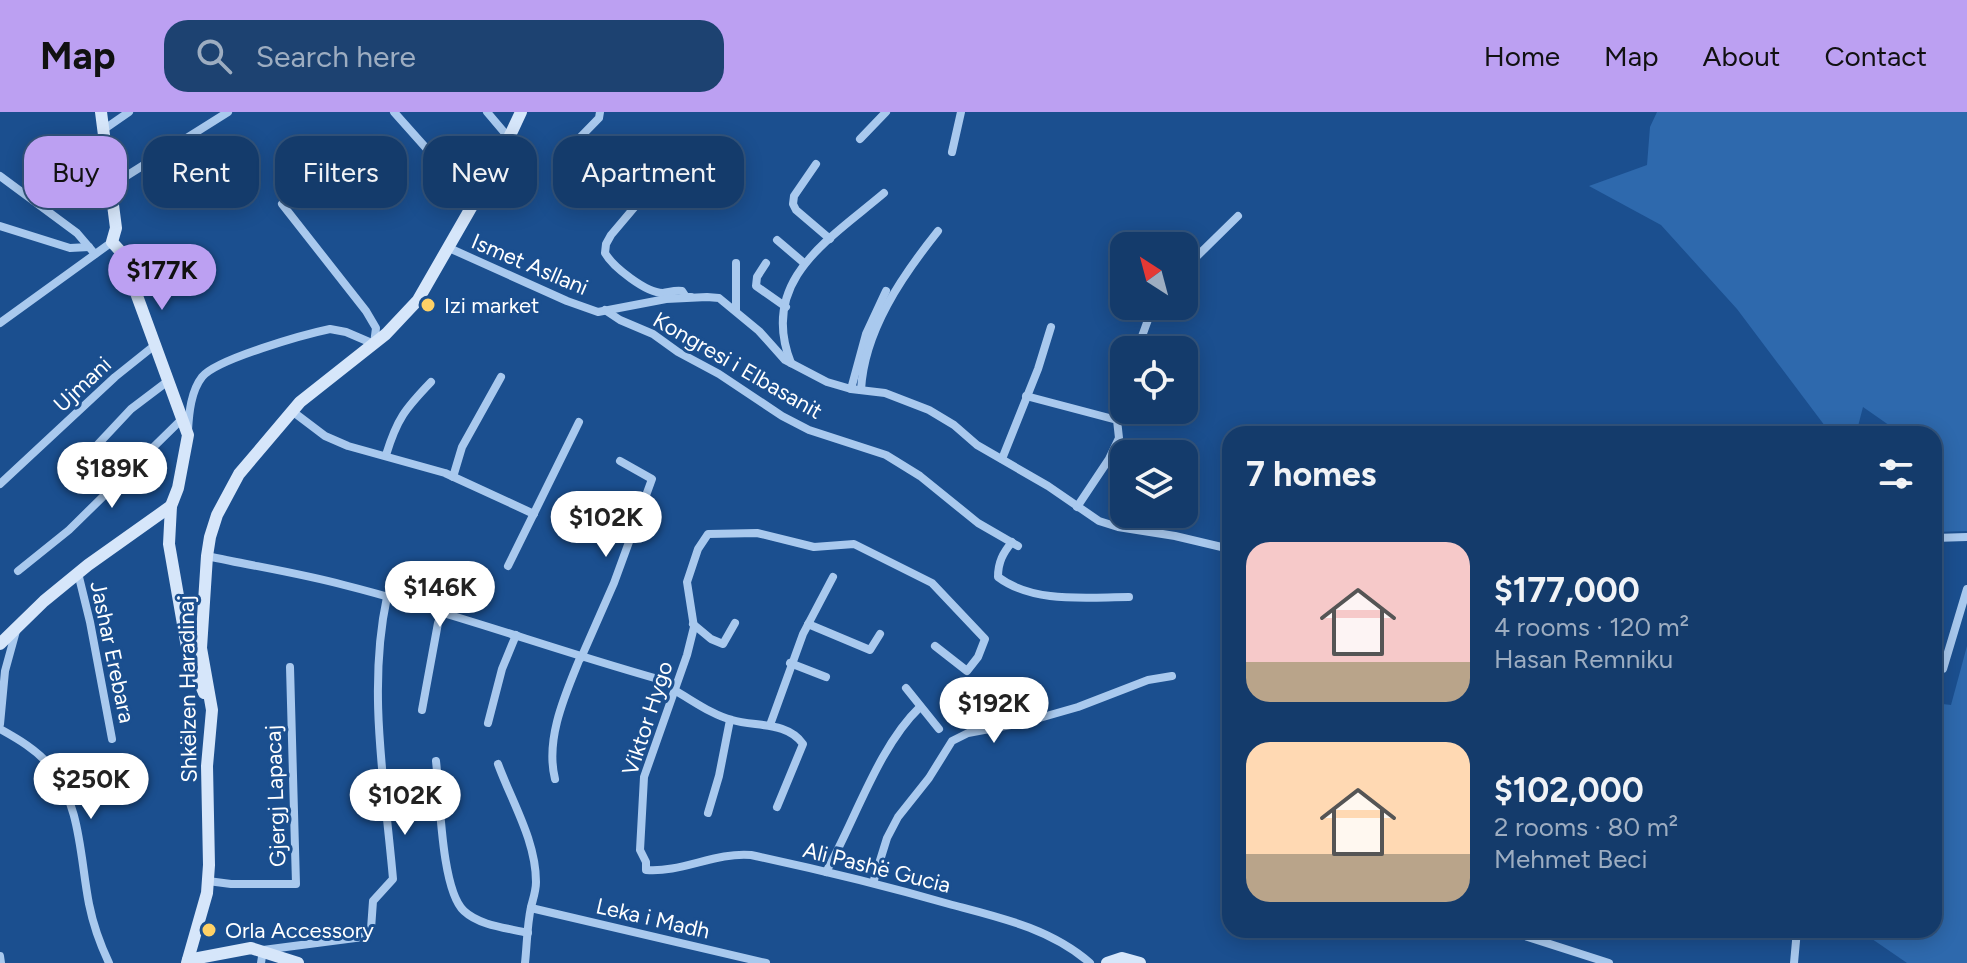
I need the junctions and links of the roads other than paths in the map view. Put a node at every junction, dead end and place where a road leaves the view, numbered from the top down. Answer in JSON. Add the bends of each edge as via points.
{"nodes":[{"id":1,"x":101,"y":112,"type":"edge"},
{"id":2,"x":129,"y":112,"type":"edge"},
{"id":3,"x":228,"y":112,"type":"edge"},
{"id":4,"x":394,"y":112,"type":"edge"},
{"id":5,"x":487,"y":112,"type":"edge"},
{"id":6,"x":521,"y":112,"type":"edge"},
{"id":7,"x":600,"y":112,"type":"edge"},
{"id":8,"x":886,"y":112,"type":"edge"},
{"id":9,"x":961,"y":112,"type":"edge"},
{"id":10,"x":103,"y":130,"type":"junction"},
{"id":11,"x":104,"y":136,"type":"edge"},
{"id":12,"x":507,"y":136,"type":"edge"},
{"id":13,"x":510,"y":136,"type":"edge"},
{"id":14,"x":581,"y":136,"type":"edge"},
{"id":15,"x":860,"y":139,"type":"dead end"},
{"id":16,"x":423,"y":145,"type":"edge"},
{"id":17,"x":952,"y":152,"type":"dead end"},
{"id":18,"x":816,"y":164,"type":"dead end"},
{"id":19,"x":0,"y":176,"type":"edge"},
{"id":20,"x":127,"y":176,"type":"edge"},
{"id":21,"x":884,"y":193,"type":"dead end"},
{"id":22,"x":114,"y":208,"type":"edge"},
{"id":23,"x":285,"y":208,"type":"edge"},
{"id":24,"x":472,"y":208,"type":"edge"},
{"id":25,"x":634,"y":208,"type":"edge"},
{"id":26,"x":1238,"y":216,"type":"dead end"},
{"id":27,"x":0,"y":226,"type":"edge"},
{"id":28,"x":938,"y":231,"type":"dead end"},
{"id":29,"x":830,"y":239,"type":"junction"},
{"id":30,"x":777,"y":240,"type":"dead end"},
{"id":31,"x":112,"y":242,"type":"junction"},
{"id":32,"x":449,"y":248,"type":"junction"},
{"id":33,"x":92,"y":250,"type":"junction"},
{"id":34,"x":1198,"y":255,"type":"edge"},
{"id":35,"x":736,"y":263,"type":"dead end"},
{"id":36,"x":766,"y":263,"type":"dead end"},
{"id":37,"x":804,"y":263,"type":"junction"},
{"id":38,"x":886,"y":291,"type":"dead end"},
{"id":39,"x":692,"y":297,"type":"junction"},
{"id":40,"x":786,"y":307,"type":"junction"},
{"id":41,"x":605,"y":310,"type":"junction"},
{"id":42,"x":736,"y":310,"type":"junction"},
{"id":43,"x":0,"y":323,"type":"edge"},
{"id":44,"x":1051,"y":327,"type":"dead end"},
{"id":45,"x":374,"y":344,"type":"junction"},
{"id":46,"x":155,"y":345,"type":"junction"},
{"id":47,"x":791,"y":363,"type":"junction"},
{"id":48,"x":501,"y":377,"type":"dead end"},
{"id":49,"x":168,"y":381,"type":"junction"},
{"id":50,"x":431,"y":382,"type":"dead end"},
{"id":51,"x":856,"y":390,"type":"junction"},
{"id":52,"x":1026,"y":396,"type":"junction"},
{"id":53,"x":292,"y":411,"type":"junction"},
{"id":54,"x":1110,"y":418,"type":"edge"},
{"id":55,"x":182,"y":419,"type":"junction"},
{"id":56,"x":579,"y":422,"type":"dead end"},
{"id":57,"x":1117,"y":424,"type":"edge"},
{"id":58,"x":188,"y":435,"type":"junction"},
{"id":59,"x":386,"y":455,"type":"junction"},
{"id":60,"x":86,"y":457,"type":"dead end"},
{"id":61,"x":1002,"y":459,"type":"junction"},
{"id":62,"x":620,"y":461,"type":"dead end"},
{"id":63,"x":453,"y":477,"type":"junction"},
{"id":64,"x":0,"y":484,"type":"edge"},
{"id":65,"x":171,"y":506,"type":"junction"},
{"id":66,"x":1077,"y":507,"type":"junction"},
{"id":67,"x":534,"y":514,"type":"junction"},
{"id":68,"x":1967,"y":537,"type":"edge"},
{"id":69,"x":1942,"y":538,"type":"edge"},
{"id":70,"x":1222,"y":547,"type":"edge"},
{"id":71,"x":207,"y":556,"type":"junction"},
{"id":72,"x":508,"y":566,"type":"dead end"},
{"id":73,"x":18,"y":571,"type":"dead end"},
{"id":74,"x":78,"y":573,"type":"junction"},
{"id":75,"x":833,"y":577,"type":"dead end"},
{"id":76,"x":1967,"y":589,"type":"edge"},
{"id":77,"x":387,"y":597,"type":"junction"},
{"id":78,"x":1129,"y":597,"type":"dead end"},
{"id":79,"x":442,"y":612,"type":"junction"},
{"id":80,"x":735,"y":623,"type":"dead end"},
{"id":81,"x":693,"y":624,"type":"junction"},
{"id":82,"x":808,"y":624,"type":"junction"},
{"id":83,"x":16,"y":631,"type":"junction"},
{"id":84,"x":880,"y":634,"type":"dead end"},
{"id":85,"x":516,"y":635,"type":"junction"},
{"id":86,"x":0,"y":644,"type":"edge"},
{"id":87,"x":935,"y":646,"type":"dead end"},
{"id":88,"x":580,"y":658,"type":"junction"},
{"id":89,"x":790,"y":663,"type":"junction"},
{"id":90,"x":290,"y":667,"type":"dead end"},
{"id":91,"x":1943,"y":669,"type":"dead end"},
{"id":92,"x":1172,"y":676,"type":"dead end"},
{"id":93,"x":826,"y":677,"type":"dead end"},
{"id":94,"x":675,"y":687,"type":"junction"},
{"id":95,"x":906,"y":688,"type":"dead end"},
{"id":96,"x":920,"y":707,"type":"junction"},
{"id":97,"x":212,"y":710,"type":"junction"},
{"id":98,"x":422,"y":710,"type":"dead end"},
{"id":99,"x":730,"y":720,"type":"junction"},
{"id":100,"x":488,"y":723,"type":"dead end"},
{"id":101,"x":770,"y":725,"type":"junction"},
{"id":102,"x":0,"y":727,"type":"edge"},
{"id":103,"x":939,"y":729,"type":"dead end"},
{"id":104,"x":112,"y":739,"type":"dead end"},
{"id":105,"x":436,"y":761,"type":"dead end"},
{"id":106,"x":498,"y":764,"type":"dead end"},
{"id":107,"x":555,"y":779,"type":"dead end"},
{"id":108,"x":777,"y":807,"type":"dead end"},
{"id":109,"x":708,"y":813,"type":"dead end"},
{"id":110,"x":646,"y":870,"type":"joint"},
{"id":111,"x":826,"y":872,"type":"junction"},
{"id":112,"x":208,"y":881,"type":"junction"},
{"id":113,"x":873,"y":883,"type":"junction"},
{"id":114,"x":531,"y":908,"type":"junction"},
{"id":115,"x":528,"y":933,"type":"junction"},
{"id":116,"x":1531,"y":938,"type":"edge"},
{"id":117,"x":1796,"y":938,"type":"edge"},
{"id":118,"x":0,"y":956,"type":"edge"},
{"id":119,"x":262,"y":956,"type":"edge"},
{"id":120,"x":212,"y":960,"type":"edge"},
{"id":121,"x":188,"y":962,"type":"edge"},
{"id":122,"x":1,"y":963,"type":"edge"},
{"id":123,"x":109,"y":963,"type":"edge"},
{"id":124,"x":298,"y":963,"type":"edge"},
{"id":125,"x":525,"y":963,"type":"edge"},
{"id":126,"x":766,"y":963,"type":"edge"},
{"id":127,"x":1090,"y":963,"type":"edge"},
{"id":128,"x":1107,"y":963,"type":"edge"},
{"id":129,"x":1140,"y":963,"type":"edge"},
{"id":130,"x":1609,"y":963,"type":"edge"},
{"id":131,"x":1794,"y":963,"type":"edge"}],
"edges":[{"from":1,"to":10,"type":"street"},
{"from":2,"to":10,"type":"street"},
{"from":3,"to":20,"type":"street"},
{"from":4,"to":16,"type":"street"},
{"from":5,"to":12,"type":"street"},
{"from":6,"to":13,"type":"street","name":"Shkëlzen Haradinaj"},
{"from":7,"to":14,"type":"street"},
{"from":8,"to":15,"type":"street"},
{"from":9,"to":17,"type":"street"},
{"from":10,"to":11,"type":"street"},
{"from":18,"to":29,"type":"street","via":[[793,204]]},
{"from":19,"to":33,"type":"street"},
{"from":21,"to":29,"type":"street"},
{"from":22,"to":31,"type":"street"},
{"from":23,"to":45,"type":"street","via":[[366,311],[376,328]]},
{"from":24,"to":32,"type":"street","name":"Shkëlzen Haradinaj"},
{"from":25,"to":39,"type":"street","name":"Ismet Asllani","via":[[611,235],[605,253],[650,289],[682,291]]},
{"from":26,"to":34,"type":"street"},
{"from":27,"to":33,"type":"street"},
{"from":28,"to":51,"type":"street","via":[[876,327]]},
{"from":29,"to":37,"type":"street"},
{"from":30,"to":37,"type":"street"},
{"from":31,"to":33,"type":"street"},
{"from":31,"to":46,"type":"street","via":[[121,252]]},
{"from":32,"to":41,"type":"street","name":"Ismet Asllani","via":[[567,301]]},
{"from":32,"to":45,"type":"street","name":"Shkëlzen Haradinaj","via":[[418,300]]},
{"from":33,"to":43,"type":"street"},
{"from":35,"to":42,"type":"street"},
{"from":36,"to":40,"type":"street","via":[[756,286]]},
{"from":37,"to":40,"type":"street"},
{"from":38,"to":51,"type":"street","via":[[866,334]]},
{"from":39,"to":41,"type":"street","name":"Ismet Asllani"},
{"from":39,"to":42,"type":"street","name":"Ismet Asllani","via":[[719,298]]},
{"from":40,"to":47,"type":"street","via":[[785,346]]},
{"from":41,"to":78,"type":"street","name":"Kongresi i Elbasanit","via":[[653,334],[782,416],[886,455],[920,476],[988,530],[1015,544],[1004,552],[998,567],[998,577],[1006,583],[1058,597]]},
{"from":42,"to":47,"type":"street","name":"Ismet Asllani"},
{"from":44,"to":52,"type":"street"},
{"from":45,"to":53,"type":"street","name":"Shkëlzen Haradinaj"},
{"from":45,"to":58,"type":"street","via":[[330,329],[219,364],[200,380],[189,409]]},
{"from":46,"to":49,"type":"street"},
{"from":46,"to":64,"type":"street","name":"Ujmani"},
{"from":47,"to":51,"type":"street","name":"Ismet Asllani"},
{"from":48,"to":63,"type":"street","via":[[462,447]]},
{"from":49,"to":55,"type":"street"},
{"from":49,"to":60,"type":"street","via":[[131,409]]},
{"from":50,"to":59,"type":"street","via":[[407,407]]},
{"from":51,"to":61,"type":"street","name":"Ismet Asllani","via":[[885,393],[929,410]]},
{"from":52,"to":54,"type":"street"},
{"from":52,"to":61,"type":"street"},
{"from":53,"to":59,"type":"street","via":[[325,436]]},
{"from":53,"to":71,"type":"street","name":"Shkëlzen Haradinaj","via":[[226,495]]},
{"from":55,"to":58,"type":"street"},
{"from":55,"to":73,"type":"street","via":[[69,530]]},
{"from":56,"to":67,"type":"street"},
{"from":57,"to":66,"type":"street","via":[[1119,438],[1109,459]]},
{"from":58,"to":65,"type":"street"},
{"from":59,"to":63,"type":"street"},
{"from":61,"to":66,"type":"street","name":"Ismet Asllani"},
{"from":62,"to":88,"type":"street","via":[[652,479]]},
{"from":63,"to":67,"type":"street"},
{"from":65,"to":74,"type":"street"},
{"from":65,"to":97,"type":"street","via":[[169,544],[188,653]]},
{"from":66,"to":70,"type":"street","name":"Ismet Asllani","via":[[1118,527]]},
{"from":67,"to":72,"type":"street"},
{"from":68,"to":69,"type":"street"},
{"from":71,"to":77,"type":"street"},
{"from":71,"to":97,"type":"street","name":"Shkëlzen Haradinaj","via":[[201,648]]},
{"from":74,"to":83,"type":"street"},
{"from":74,"to":104,"type":"street","name":"Jashar Erebara"},
{"from":75,"to":82,"type":"street"},
{"from":76,"to":91,"type":"street"},
{"from":77,"to":79,"type":"street"},
{"from":77,"to":119,"type":"street","via":[[379,645],[379,701],[393,879],[373,901],[371,929],[363,937]]},
{"from":79,"to":85,"type":"street"},
{"from":79,"to":98,"type":"street"},
{"from":80,"to":81,"type":"street","via":[[723,644]]},
{"from":81,"to":87,"type":"street","name":"Viktor Hygo","via":[[687,582],[708,534],[757,533],[814,547],[854,544],[932,583],[985,639],[967,671]]},
{"from":81,"to":94,"type":"street","name":"Viktor Hygo"},
{"from":82,"to":84,"type":"street","via":[[870,650]]},
{"from":82,"to":89,"type":"street"},
{"from":83,"to":86,"type":"street"},
{"from":83,"to":102,"type":"street","via":[[3,682]]},
{"from":85,"to":88,"type":"street"},
{"from":85,"to":100,"type":"street"},
{"from":88,"to":94,"type":"street"},
{"from":88,"to":107,"type":"street","via":[[551,754]]},
{"from":89,"to":93,"type":"street"},
{"from":89,"to":101,"type":"street"},
{"from":90,"to":112,"type":"street","name":"Gjergj Lapacaj","via":[[296,884]]},
{"from":92,"to":113,"type":"street","via":[[952,741],[898,817]]},
{"from":94,"to":99,"type":"street"},
{"from":94,"to":110,"type":"street","name":"Viktor Hygo","via":[[644,777],[640,850]]},
{"from":95,"to":96,"type":"street"},
{"from":96,"to":103,"type":"street"},
{"from":96,"to":111,"type":"street","via":[[891,745]]},
{"from":97,"to":112,"type":"street","name":"Shkëlzen Haradinaj"},
{"from":99,"to":101,"type":"street"},
{"from":99,"to":109,"type":"street"},
{"from":101,"to":108,"type":"street","via":[[798,736],[803,744]]},
{"from":102,"to":123,"type":"street","via":[[39,754],[61,785],[73,812],[89,904]]},
{"from":105,"to":115,"type":"street","via":[[455,898],[482,922]]},
{"from":106,"to":114,"type":"street","via":[[533,858]]},
{"from":110,"to":111,"type":"street","name":"Ali Pashë Gucia","via":[[740,854]]},
{"from":111,"to":113,"type":"street","name":"Ali Pashë Gucia"},
{"from":112,"to":121,"type":"street","name":"Shkëlzen Haradinaj"},
{"from":113,"to":127,"type":"street","name":"Ali Pashë Gucia","via":[[1013,921]]},
{"from":114,"to":115,"type":"street"},
{"from":114,"to":126,"type":"street","name":"Leka i Madh"},
{"from":115,"to":125,"type":"street"},
{"from":116,"to":130,"type":"street"},
{"from":117,"to":131,"type":"street"},
{"from":118,"to":122,"type":"street"},
{"from":119,"to":120,"type":"street","via":[[241,948]]},
{"from":119,"to":124,"type":"street"},
{"from":120,"to":121,"type":"street"},
{"from":128,"to":129,"type":"street","via":[[1122,958]]}]}
